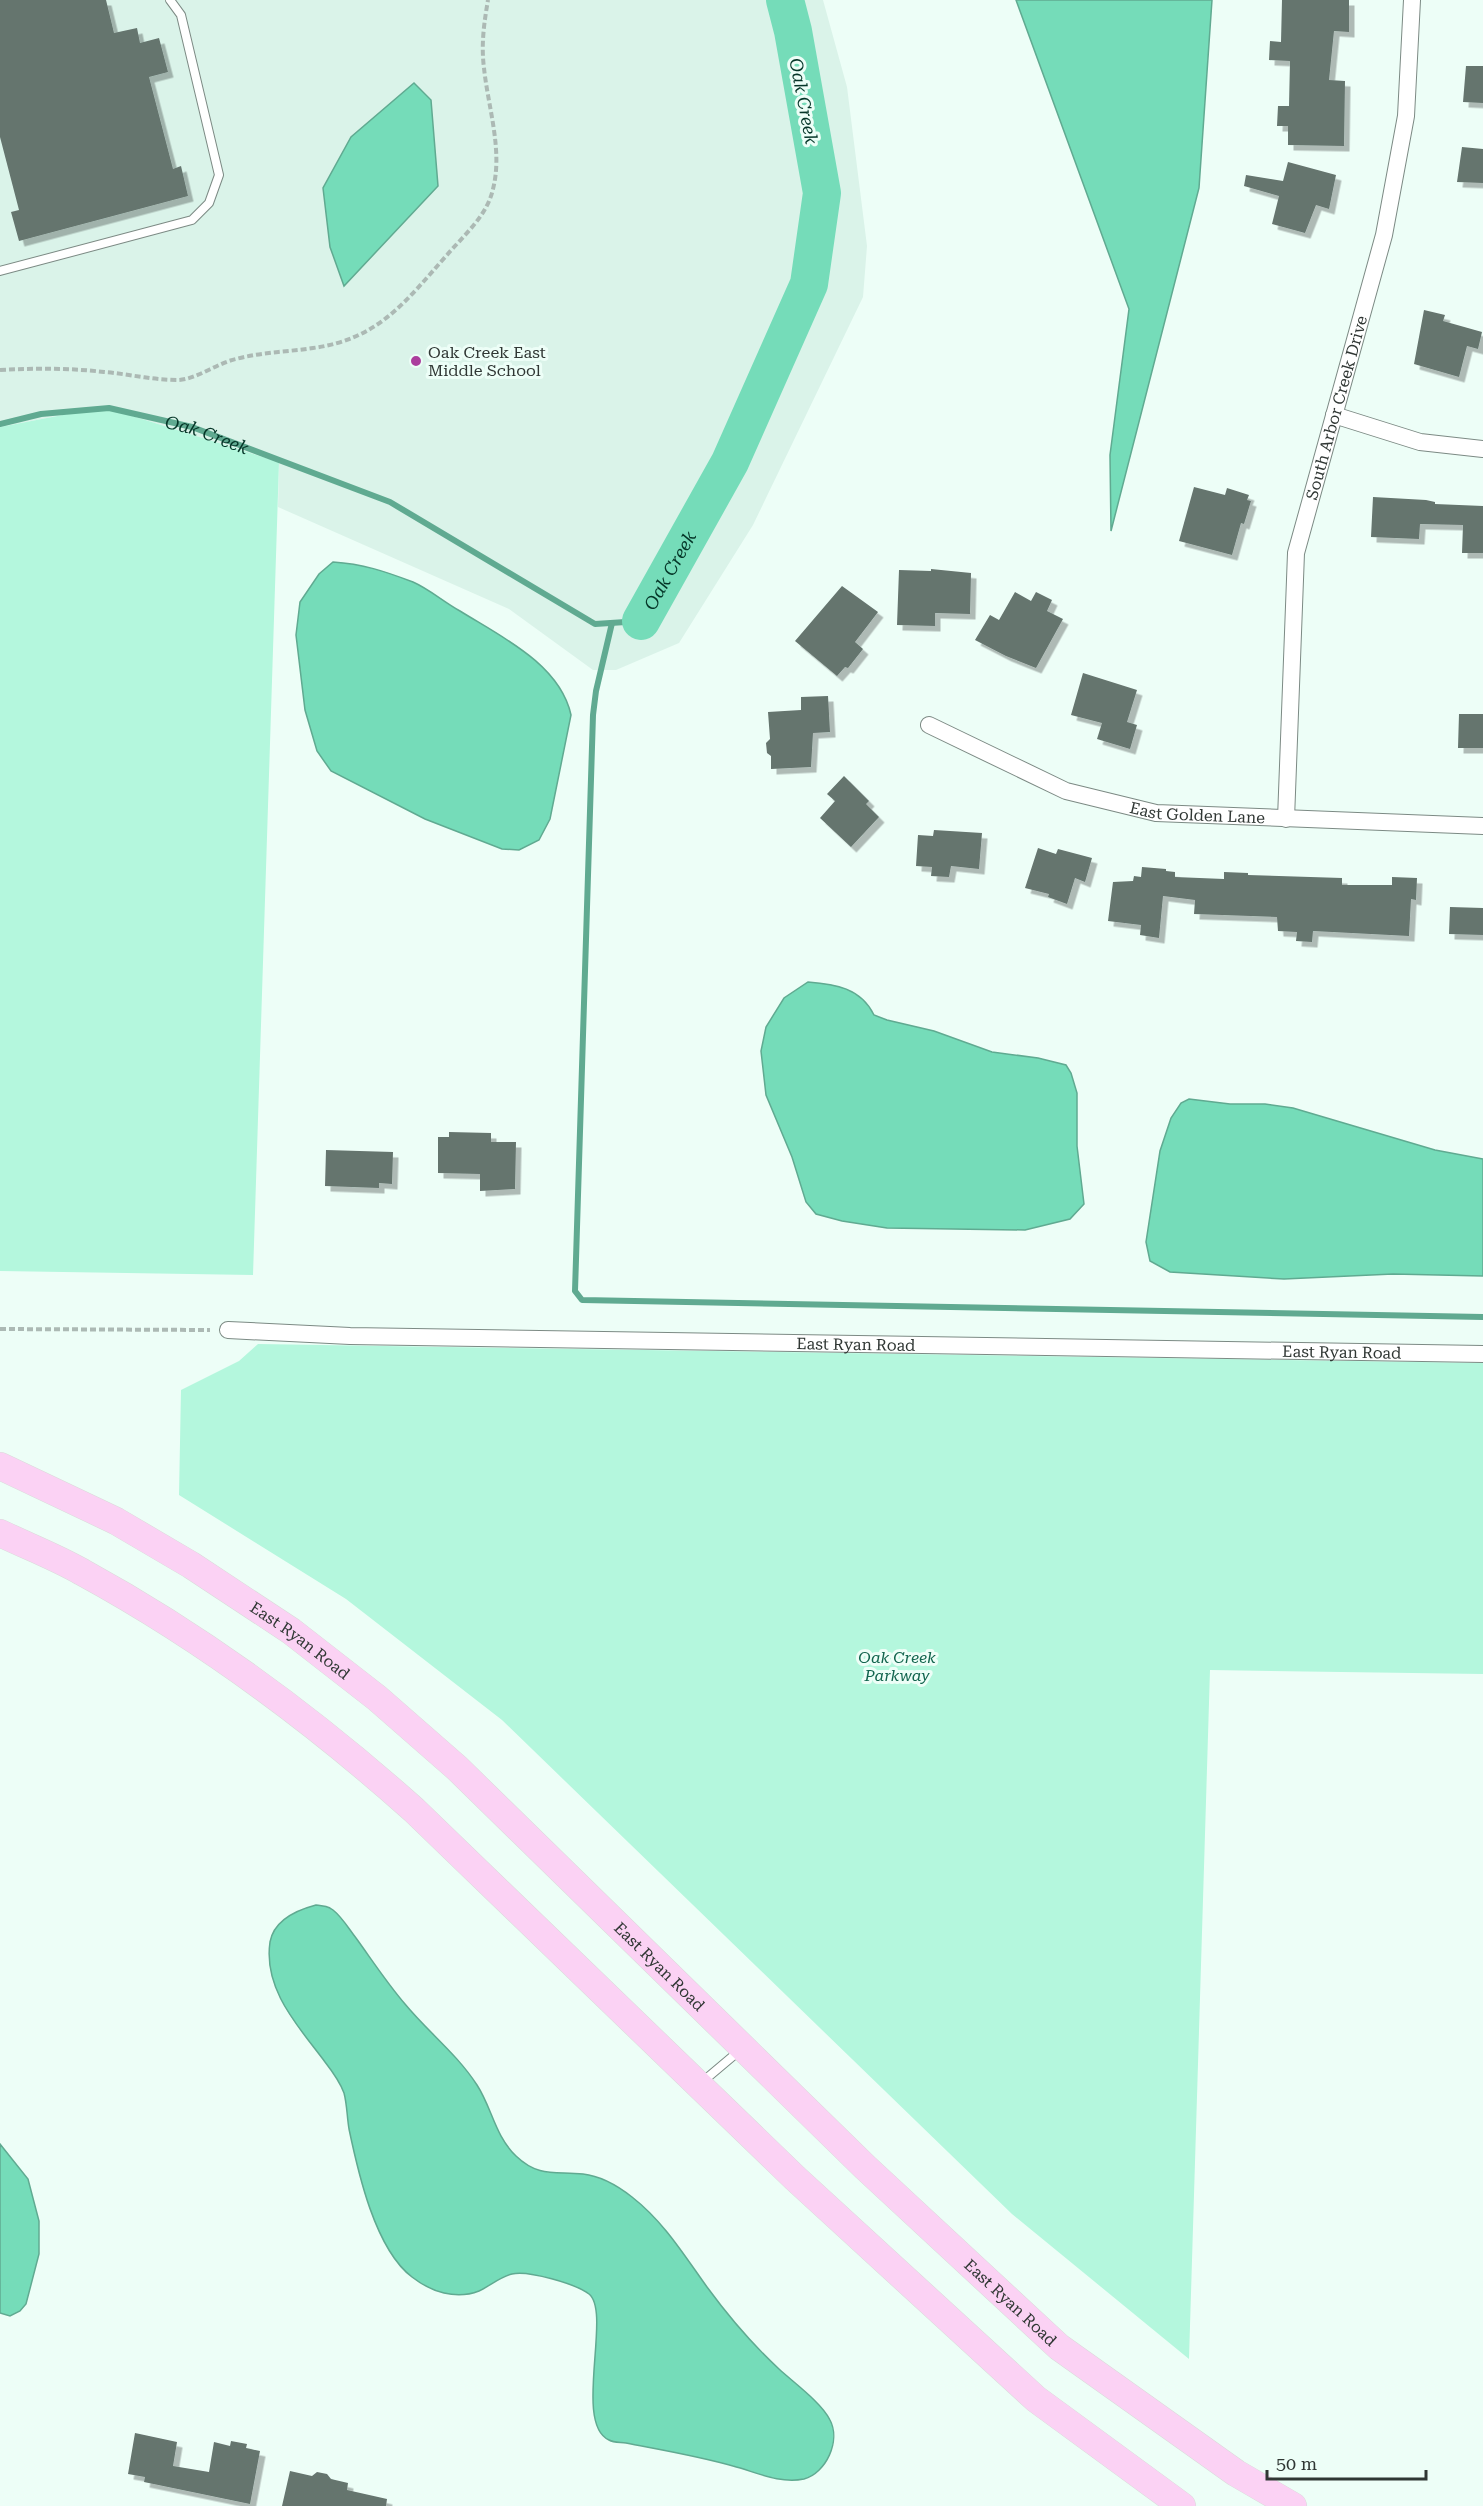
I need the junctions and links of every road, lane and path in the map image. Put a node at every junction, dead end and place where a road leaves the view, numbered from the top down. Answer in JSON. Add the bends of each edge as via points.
{"nodes":[{"id":1,"x":170,"y":0,"type":"edge"},
{"id":2,"x":488,"y":0,"type":"edge"},
{"id":3,"x":1412,"y":0,"type":"edge"},
{"id":4,"x":0,"y":271,"type":"edge"},
{"id":5,"x":0,"y":370,"type":"edge"},
{"id":6,"x":1334,"y":416,"type":"junction"},
{"id":7,"x":1483,"y":448,"type":"edge"},
{"id":8,"x":929,"y":725,"type":"dead end"},
{"id":9,"x":1286,"y":819,"type":"junction"},
{"id":10,"x":1483,"y":826,"type":"edge"},
{"id":11,"x":0,"y":1329,"type":"edge"},
{"id":12,"x":228,"y":1330,"type":"joint"},
{"id":13,"x":1483,"y":1354,"type":"edge"},
{"id":14,"x":0,"y":1466,"type":"edge"},
{"id":15,"x":0,"y":1533,"type":"edge"},
{"id":16,"x":742,"y":2048,"type":"junction"},
{"id":17,"x":699,"y":2086,"type":"junction"},
{"id":18,"x":1182,"y":2506,"type":"edge"},
{"id":19,"x":1293,"y":2506,"type":"edge"}],
"edges":[{"from":1,"to":4,"type":"lane","via":[[181,15],[219,175],[209,203],[192,220]]},
{"from":2,"to":5,"type":"path","via":[[483,66],[496,160],[493,190],[483,214],[400,308],[379,325],[314,348],[233,359],[180,380],[35,368]]},
{"from":3,"to":6,"type":"street","name":"South Arbor Creek Drive","via":[[1406,116],[1384,235]]},
{"from":6,"to":7,"type":"street","via":[[1420,442]]},
{"from":6,"to":9,"type":"street","name":"South Arbor Creek Drive","via":[[1296,553]]},
{"from":8,"to":9,"type":"street","name":"East Golden Lane","via":[[1066,791],[1156,813]]},
{"from":9,"to":10,"type":"street","name":"East Golden Lane"},
{"from":11,"to":12,"type":"path"},
{"from":12,"to":13,"type":"street","name":"East Ryan Road","via":[[351,1336]]},
{"from":14,"to":16,"type":"main road","name":"East Ryan Road","via":[[125,1527],[191,1565],[309,1645],[377,1698],[457,1768]]},
{"from":15,"to":17,"type":"main road","via":[[81,1571],[186,1633],[288,1704],[414,1810]]},
{"from":16,"to":17,"type":"lane"},
{"from":16,"to":19,"type":"main road","name":"East Ryan Road","via":[[1059,2347],[1236,2473]]},
{"from":17,"to":18,"type":"main road","via":[[1036,2399]]}]}
